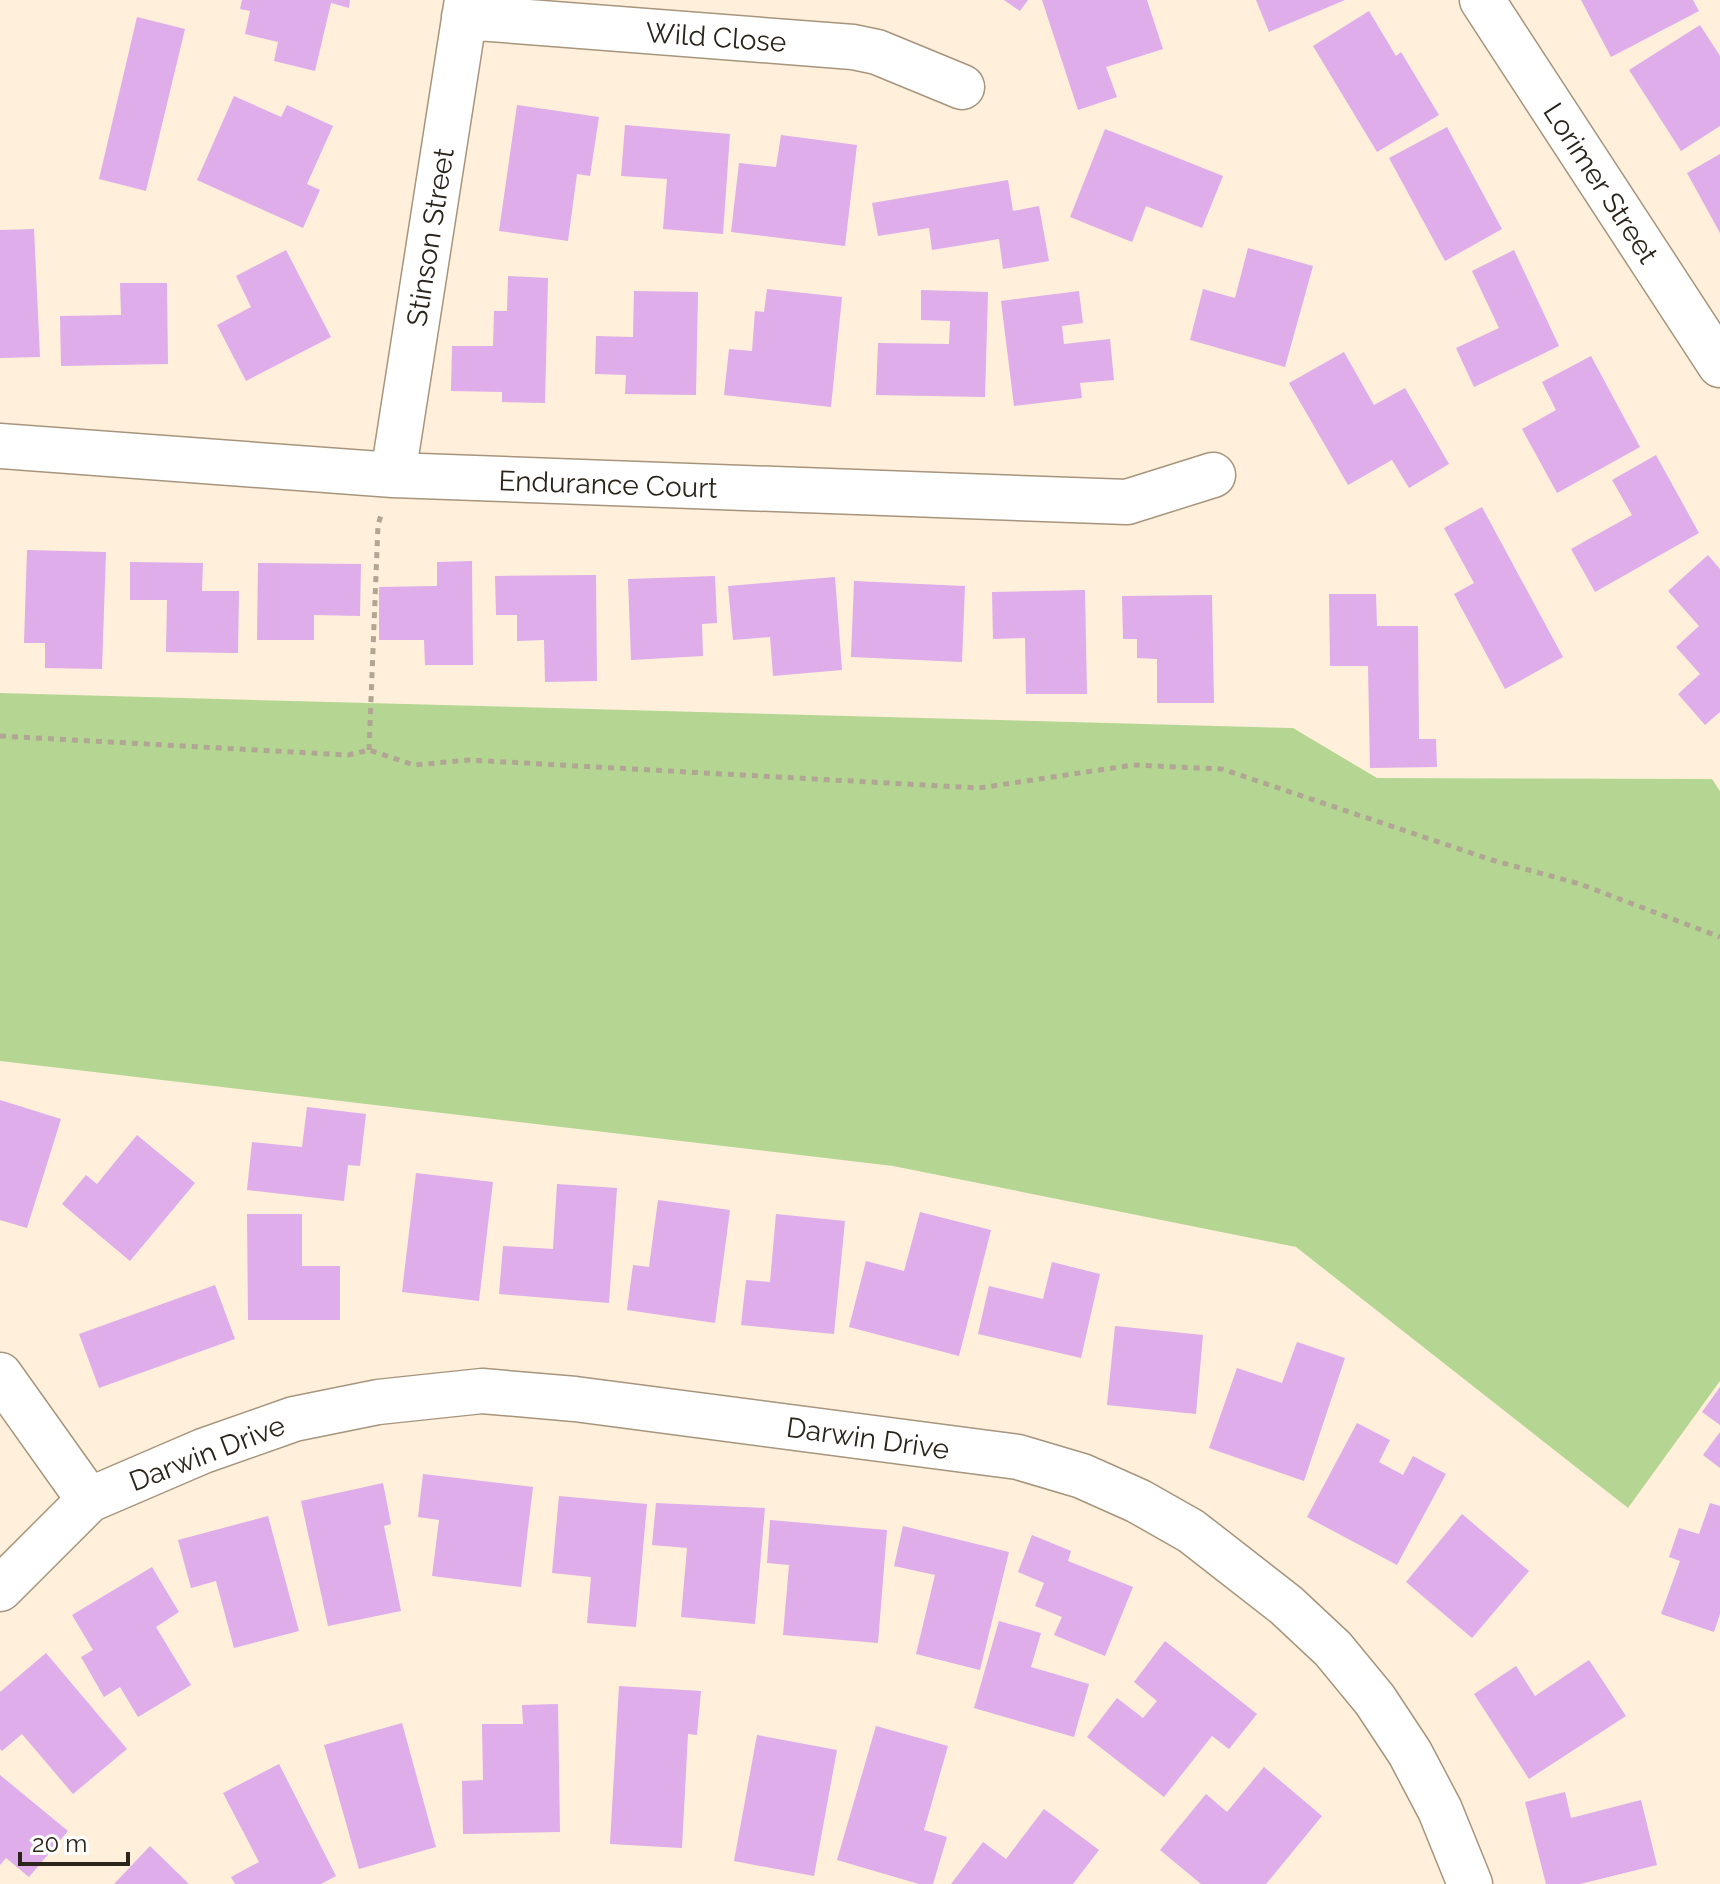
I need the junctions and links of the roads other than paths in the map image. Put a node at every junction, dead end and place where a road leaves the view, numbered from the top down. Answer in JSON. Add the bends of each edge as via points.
{"nodes":[{"id":1,"x":1482,"y":0,"type":"edge"},
{"id":2,"x":466,"y":9,"type":"edge"},
{"id":3,"x":962,"y":87,"type":"dead end"},
{"id":4,"x":1720,"y":365,"type":"edge"},
{"id":5,"x":0,"y":446,"type":"edge"},
{"id":6,"x":393,"y":475,"type":"junction"},
{"id":7,"x":1213,"y":475,"type":"dead end"},
{"id":8,"x":0,"y":1375,"type":"edge"},
{"id":9,"x":89,"y":1500,"type":"junction"},
{"id":10,"x":0,"y":1589,"type":"edge"},
{"id":11,"x":1470,"y":1884,"type":"edge"}],
"edges":[{"from":1,"to":4,"type":"street","name":"Lorimer Street"},
{"from":2,"to":3,"type":"street","name":"Wild Close","via":[[853,47]]},
{"from":2,"to":6,"type":"street","name":"Stinson Street"},
{"from":5,"to":6,"type":"street","name":"Endurance Court"},
{"from":6,"to":7,"type":"street","name":"Endurance Court","via":[[1127,502]]},
{"from":8,"to":9,"type":"street"},
{"from":9,"to":10,"type":"street","name":"Darwin Drive"},
{"from":9,"to":11,"type":"street","name":"Darwin Drive","via":[[294,1419],[378,1402],[482,1391],[1018,1457],[1082,1476],[1191,1531],[1333,1649],[1410,1753]]}]}
